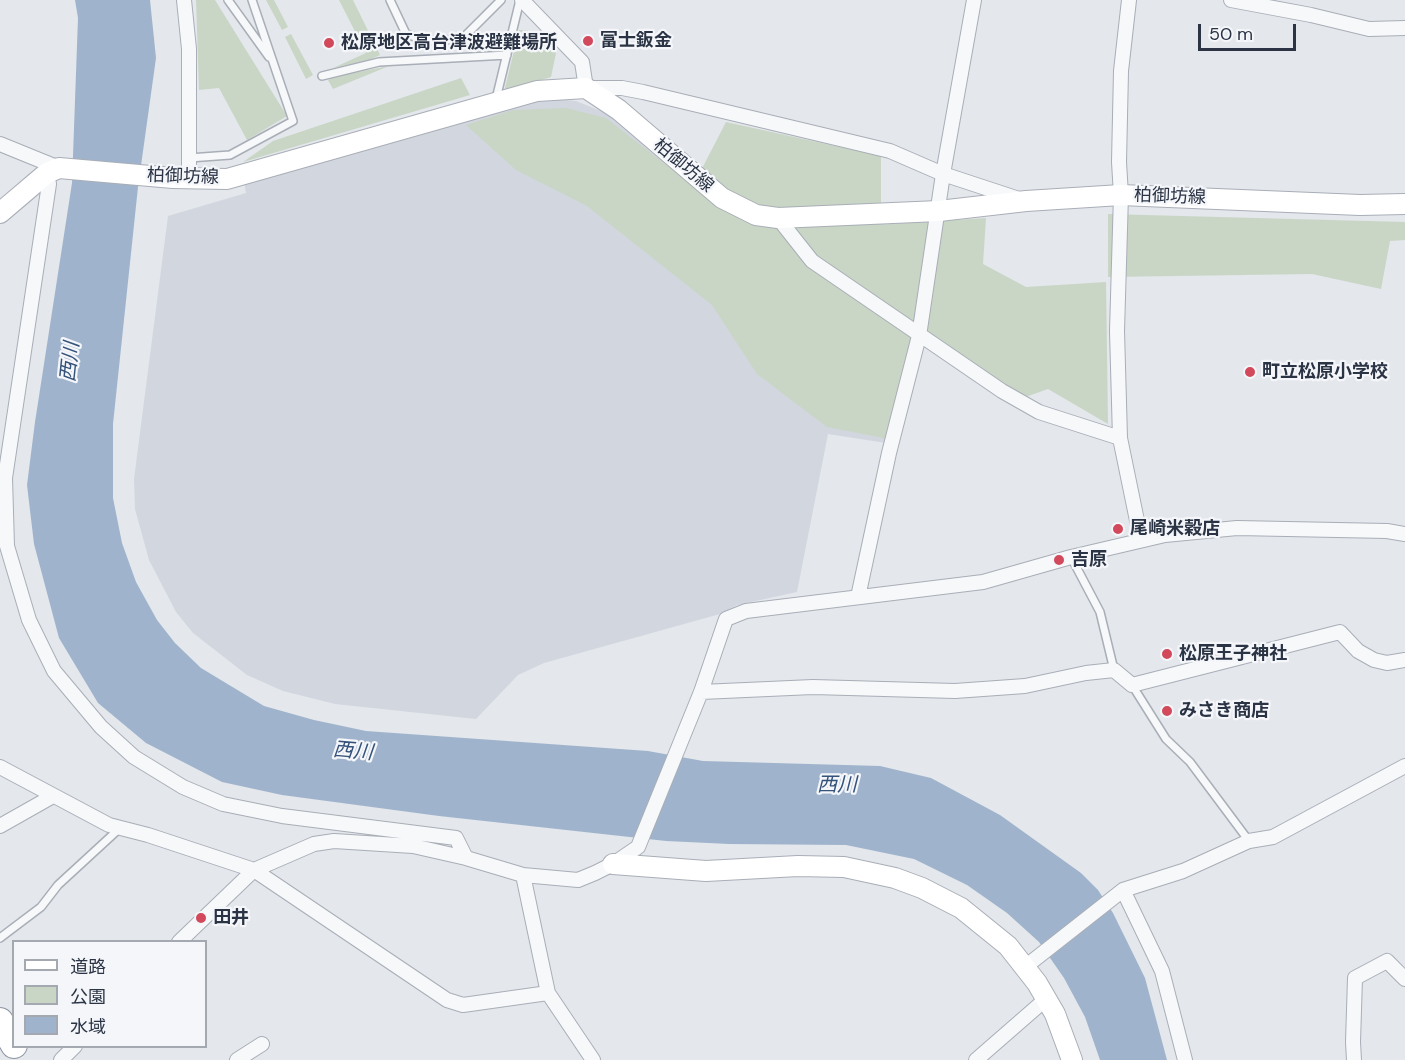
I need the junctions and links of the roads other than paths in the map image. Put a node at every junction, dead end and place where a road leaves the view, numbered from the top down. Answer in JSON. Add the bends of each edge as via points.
{"nodes":[{"id":1,"x":184,"y":0,"type":"edge"},
{"id":2,"x":228,"y":0,"type":"edge"},
{"id":3,"x":252,"y":0,"type":"edge"},
{"id":4,"x":390,"y":0,"type":"edge"},
{"id":5,"x":501,"y":0,"type":"edge"},
{"id":6,"x":521,"y":0,"type":"edge"},
{"id":7,"x":974,"y":0,"type":"edge"},
{"id":8,"x":1129,"y":0,"type":"edge"},
{"id":9,"x":1231,"y":0,"type":"edge"},
{"id":10,"x":1405,"y":28,"type":"edge"},
{"id":11,"x":507,"y":55,"type":"junction"},
{"id":12,"x":273,"y":64,"type":"junction"},
{"id":13,"x":322,"y":76,"type":"dead end"},
{"id":14,"x":586,"y":88,"type":"junction"},
{"id":15,"x":496,"y":101,"type":"junction"},
{"id":16,"x":0,"y":144,"type":"edge"},
{"id":17,"x":189,"y":158,"type":"junction"},
{"id":18,"x":53,"y":170,"type":"junction"},
{"id":19,"x":944,"y":174,"type":"junction"},
{"id":20,"x":181,"y":178,"type":"junction"},
{"id":21,"x":1121,"y":195,"type":"junction"},
{"id":22,"x":1026,"y":201,"type":"junction"},
{"id":23,"x":1405,"y":204,"type":"edge"},
{"id":24,"x":939,"y":211,"type":"junction"},
{"id":25,"x":0,"y":213,"type":"edge"},
{"id":26,"x":778,"y":218,"type":"junction"},
{"id":27,"x":919,"y":336,"type":"junction"},
{"id":28,"x":1120,"y":438,"type":"junction"},
{"id":29,"x":1405,"y":534,"type":"edge"},
{"id":30,"x":1142,"y":540,"type":"junction"},
{"id":31,"x":1071,"y":557,"type":"junction"},
{"id":32,"x":858,"y":597,"type":"junction"},
{"id":33,"x":1405,"y":660,"type":"edge"},
{"id":34,"x":1114,"y":670,"type":"junction"},
{"id":35,"x":1132,"y":685,"type":"junction"},
{"id":36,"x":701,"y":692,"type":"junction"},
{"id":37,"x":1405,"y":766,"type":"edge"},
{"id":38,"x":0,"y":767,"type":"edge"},
{"id":39,"x":53,"y":796,"type":"junction"},
{"id":40,"x":0,"y":826,"type":"edge"},
{"id":41,"x":120,"y":828,"type":"junction"},
{"id":42,"x":1249,"y":841,"type":"junction"},
{"id":43,"x":466,"y":858,"type":"junction"},
{"id":44,"x":612,"y":864,"type":"junction"},
{"id":45,"x":254,"y":870,"type":"junction"},
{"id":46,"x":523,"y":875,"type":"junction"},
{"id":47,"x":1120,"y":893,"type":"junction"},
{"id":48,"x":0,"y":938,"type":"edge"},
{"id":49,"x":181,"y":940,"type":"edge"},
{"id":50,"x":1025,"y":967,"type":"junction"},
{"id":51,"x":1405,"y":979,"type":"edge"},
{"id":52,"x":548,"y":993,"type":"junction"},
{"id":53,"x":1046,"y":999,"type":"junction"},
{"id":54,"x":0,"y":1021,"type":"edge"},
{"id":55,"x":12,"y":1042,"type":"edge"},
{"id":56,"x":262,"y":1044,"type":"dead end"},
{"id":57,"x":74,"y":1048,"type":"edge"},
{"id":58,"x":61,"y":1060,"type":"edge"},
{"id":59,"x":237,"y":1060,"type":"edge"},
{"id":60,"x":593,"y":1060,"type":"edge"},
{"id":61,"x":976,"y":1060,"type":"edge"},
{"id":62,"x":1072,"y":1060,"type":"edge"},
{"id":63,"x":1185,"y":1060,"type":"edge"},
{"id":64,"x":1354,"y":1060,"type":"edge"}],
"edges":[{"from":1,"to":17,"type":"street","via":[[189,49]]},
{"from":2,"to":12,"type":"lane"},
{"from":3,"to":12,"type":"lane"},
{"from":4,"to":5,"type":"lane","via":[[406,34],[427,41],[462,39]]},
{"from":6,"to":11,"type":"lane"},
{"from":6,"to":14,"type":"street","via":[[582,62]]},
{"from":7,"to":19,"type":"street"},
{"from":8,"to":21,"type":"street","via":[[1121,71]]},
{"from":9,"to":10,"type":"street","via":[[1369,29]]},
{"from":11,"to":13,"type":"lane","via":[[380,62]]},
{"from":11,"to":15,"type":"lane"},
{"from":12,"to":17,"type":"lane","via":[[293,121],[230,155]]},
{"from":14,"to":15,"type":"main road","name":"柏御坊線","via":[[537,91]]},
{"from":14,"to":19,"type":"street","via":[[643,92],[890,151]]},
{"from":14,"to":26,"type":"main road","name":"柏御坊線","via":[[619,110],[722,198],[756,215]]},
{"from":15,"to":20,"type":"main road","name":"柏御坊線","via":[[227,179]]},
{"from":16,"to":18,"type":"street"},
{"from":17,"to":20,"type":"street"},
{"from":18,"to":20,"type":"main road","name":"柏御坊線"},
{"from":18,"to":25,"type":"main road"},
{"from":18,"to":43,"type":"street","via":[[5,478],[7,546],[29,620],[54,671],[101,727],[134,757],[183,787],[223,804],[282,816],[456,838]]},
{"from":19,"to":22,"type":"street"},
{"from":19,"to":24,"type":"street"},
{"from":21,"to":22,"type":"main road","name":"柏御坊線"},
{"from":21,"to":23,"type":"main road","name":"柏御坊線"},
{"from":21,"to":28,"type":"street","via":[[1117,331]]},
{"from":22,"to":24,"type":"main road","name":"柏御坊線"},
{"from":24,"to":26,"type":"main road","name":"柏御坊線"},
{"from":24,"to":27,"type":"street"},
{"from":26,"to":27,"type":"street","via":[[812,261]]},
{"from":27,"to":28,"type":"street","via":[[1039,412]]},
{"from":27,"to":32,"type":"street"},
{"from":28,"to":30,"type":"street"},
{"from":29,"to":30,"type":"street","via":[[1237,528]]},
{"from":30,"to":31,"type":"street"},
{"from":31,"to":32,"type":"street","via":[[983,582]]},
{"from":31,"to":34,"type":"lane","via":[[1100,612]]},
{"from":32,"to":36,"type":"street","via":[[746,611],[726,619]]},
{"from":33,"to":35,"type":"street","via":[[1374,660],[1358,651],[1340,632]]},
{"from":34,"to":35,"type":"street"},
{"from":34,"to":36,"type":"street","via":[[1025,686],[955,691],[813,687]]},
{"from":35,"to":42,"type":"lane","via":[[1166,739],[1190,762]]},
{"from":36,"to":44,"type":"street","via":[[638,847]]},
{"from":37,"to":42,"type":"street","via":[[1274,837]]},
{"from":38,"to":39,"type":"street"},
{"from":39,"to":40,"type":"street"},
{"from":39,"to":41,"type":"street"},
{"from":41,"to":45,"type":"street"},
{"from":41,"to":48,"type":"lane","via":[[58,885],[41,907]]},
{"from":42,"to":47,"type":"street","via":[[1183,871]]},
{"from":43,"to":45,"type":"street","via":[[412,846],[334,841],[314,844]]},
{"from":43,"to":46,"type":"street"},
{"from":44,"to":46,"type":"street","via":[[578,880]]},
{"from":44,"to":50,"type":"main road","via":[[706,871],[844,867],[895,878],[962,908],[1008,946]]},
{"from":45,"to":49,"type":"street"},
{"from":45,"to":52,"type":"street","via":[[447,1000],[463,1005]]},
{"from":46,"to":52,"type":"street"},
{"from":47,"to":50,"type":"street"},
{"from":47,"to":63,"type":"street","via":[[1162,971]]},
{"from":50,"to":53,"type":"main road"},
{"from":51,"to":64,"type":"street","via":[[1387,961],[1355,978]]},
{"from":52,"to":60,"type":"street"},
{"from":53,"to":61,"type":"street"},
{"from":53,"to":62,"type":"main road"},
{"from":54,"to":55,"type":"highway"},
{"from":56,"to":59,"type":"street"},
{"from":57,"to":58,"type":"street"}]}
